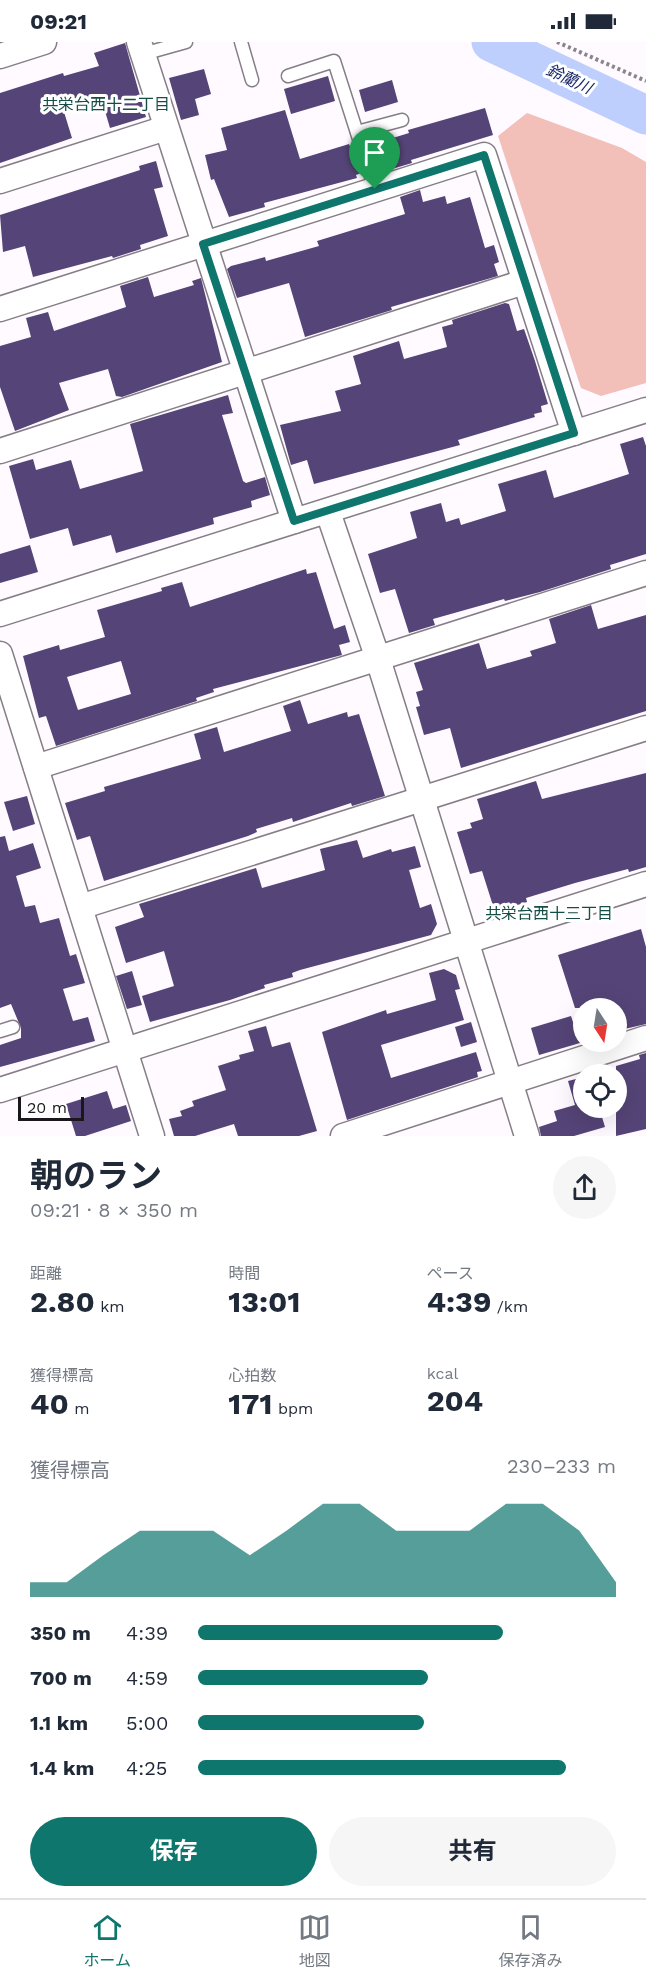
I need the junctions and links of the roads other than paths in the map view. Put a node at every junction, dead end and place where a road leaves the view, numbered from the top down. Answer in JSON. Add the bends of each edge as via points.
{"nodes":[{"id":1,"x":44,"y":42,"type":"edge"},
{"id":2,"x":186,"y":42,"type":"edge"},
{"id":3,"x":241,"y":42,"type":"edge"},
{"id":4,"x":141,"y":48,"type":"edge"},
{"id":5,"x":0,"y":56,"type":"edge"},
{"id":6,"x":288,"y":76,"type":"dead end"},
{"id":7,"x":252,"y":80,"type":"dead end"},
{"id":8,"x":402,"y":120,"type":"dead end"},
{"id":9,"x":166,"y":128,"type":"junction"},
{"id":10,"x":357,"y":132,"type":"junction"},
{"id":11,"x":0,"y":181,"type":"edge"},
{"id":12,"x":375,"y":189,"type":"junction"},
{"id":13,"x":203,"y":244,"type":"junction"},
{"id":14,"x":524,"y":282,"type":"junction"},
{"id":15,"x":0,"y":309,"type":"edge"},
{"id":16,"x":246,"y":374,"type":"junction"},
{"id":17,"x":646,"y":410,"type":"edge"},
{"id":18,"x":574,"y":433,"type":"junction"},
{"id":19,"x":0,"y":451,"type":"edge"},
{"id":20,"x":328,"y":512,"type":"junction"},
{"id":21,"x":294,"y":521,"type":"junction"},
{"id":22,"x":646,"y":573,"type":"edge"},
{"id":23,"x":0,"y":615,"type":"edge"},
{"id":24,"x":0,"y":654,"type":"edge"},
{"id":25,"x":378,"y":659,"type":"junction"},
{"id":26,"x":646,"y":728,"type":"edge"},
{"id":27,"x":36,"y":767,"type":"junction"},
{"id":28,"x":423,"y":798,"type":"junction"},
{"id":29,"x":646,"y":884,"type":"edge"},
{"id":30,"x":80,"y":907,"type":"junction"},
{"id":31,"x":467,"y":943,"type":"junction"},
{"id":32,"x":13,"y":1027,"type":"dead end"},
{"id":33,"x":0,"y":1031,"type":"edge"},
{"id":34,"x":646,"y":1038,"type":"edge"},
{"id":35,"x":125,"y":1051,"type":"junction"},
{"id":36,"x":510,"y":1083,"type":"junction"},
{"id":37,"x":0,"y":1090,"type":"edge"},
{"id":38,"x":152,"y":1136,"type":"edge"},
{"id":39,"x":343,"y":1136,"type":"edge"},
{"id":40,"x":528,"y":1136,"type":"edge"}],
"edges":[{"from":1,"to":5,"type":"street"},
{"from":2,"to":4,"type":"lane"},
{"from":3,"to":7,"type":"lane"},
{"from":4,"to":9,"type":"street"},
{"from":6,"to":10,"type":"lane","via":[[334,61]]},
{"from":8,"to":10,"type":"lane"},
{"from":9,"to":11,"type":"street"},
{"from":9,"to":13,"type":"street"},
{"from":10,"to":12,"type":"lane"},
{"from":12,"to":13,"type":"street"},
{"from":12,"to":14,"type":"street","via":[[484,155]]},
{"from":13,"to":15,"type":"street"},
{"from":13,"to":16,"type":"street"},
{"from":14,"to":16,"type":"street"},
{"from":14,"to":18,"type":"street"},
{"from":16,"to":19,"type":"street"},
{"from":16,"to":21,"type":"street"},
{"from":17,"to":18,"type":"street"},
{"from":18,"to":20,"type":"street"},
{"from":20,"to":21,"type":"street"},
{"from":20,"to":25,"type":"street"},
{"from":21,"to":23,"type":"street"},
{"from":22,"to":25,"type":"street"},
{"from":24,"to":27,"type":"street"},
{"from":25,"to":27,"type":"street"},
{"from":25,"to":28,"type":"street"},
{"from":26,"to":28,"type":"street"},
{"from":27,"to":30,"type":"street"},
{"from":28,"to":30,"type":"street"},
{"from":28,"to":31,"type":"street"},
{"from":29,"to":31,"type":"street"},
{"from":30,"to":35,"type":"street"},
{"from":31,"to":35,"type":"street"},
{"from":31,"to":36,"type":"street"},
{"from":32,"to":33,"type":"lane"},
{"from":34,"to":36,"type":"street"},
{"from":35,"to":37,"type":"street"},
{"from":35,"to":38,"type":"street"},
{"from":36,"to":39,"type":"street"},
{"from":36,"to":40,"type":"street"}]}
